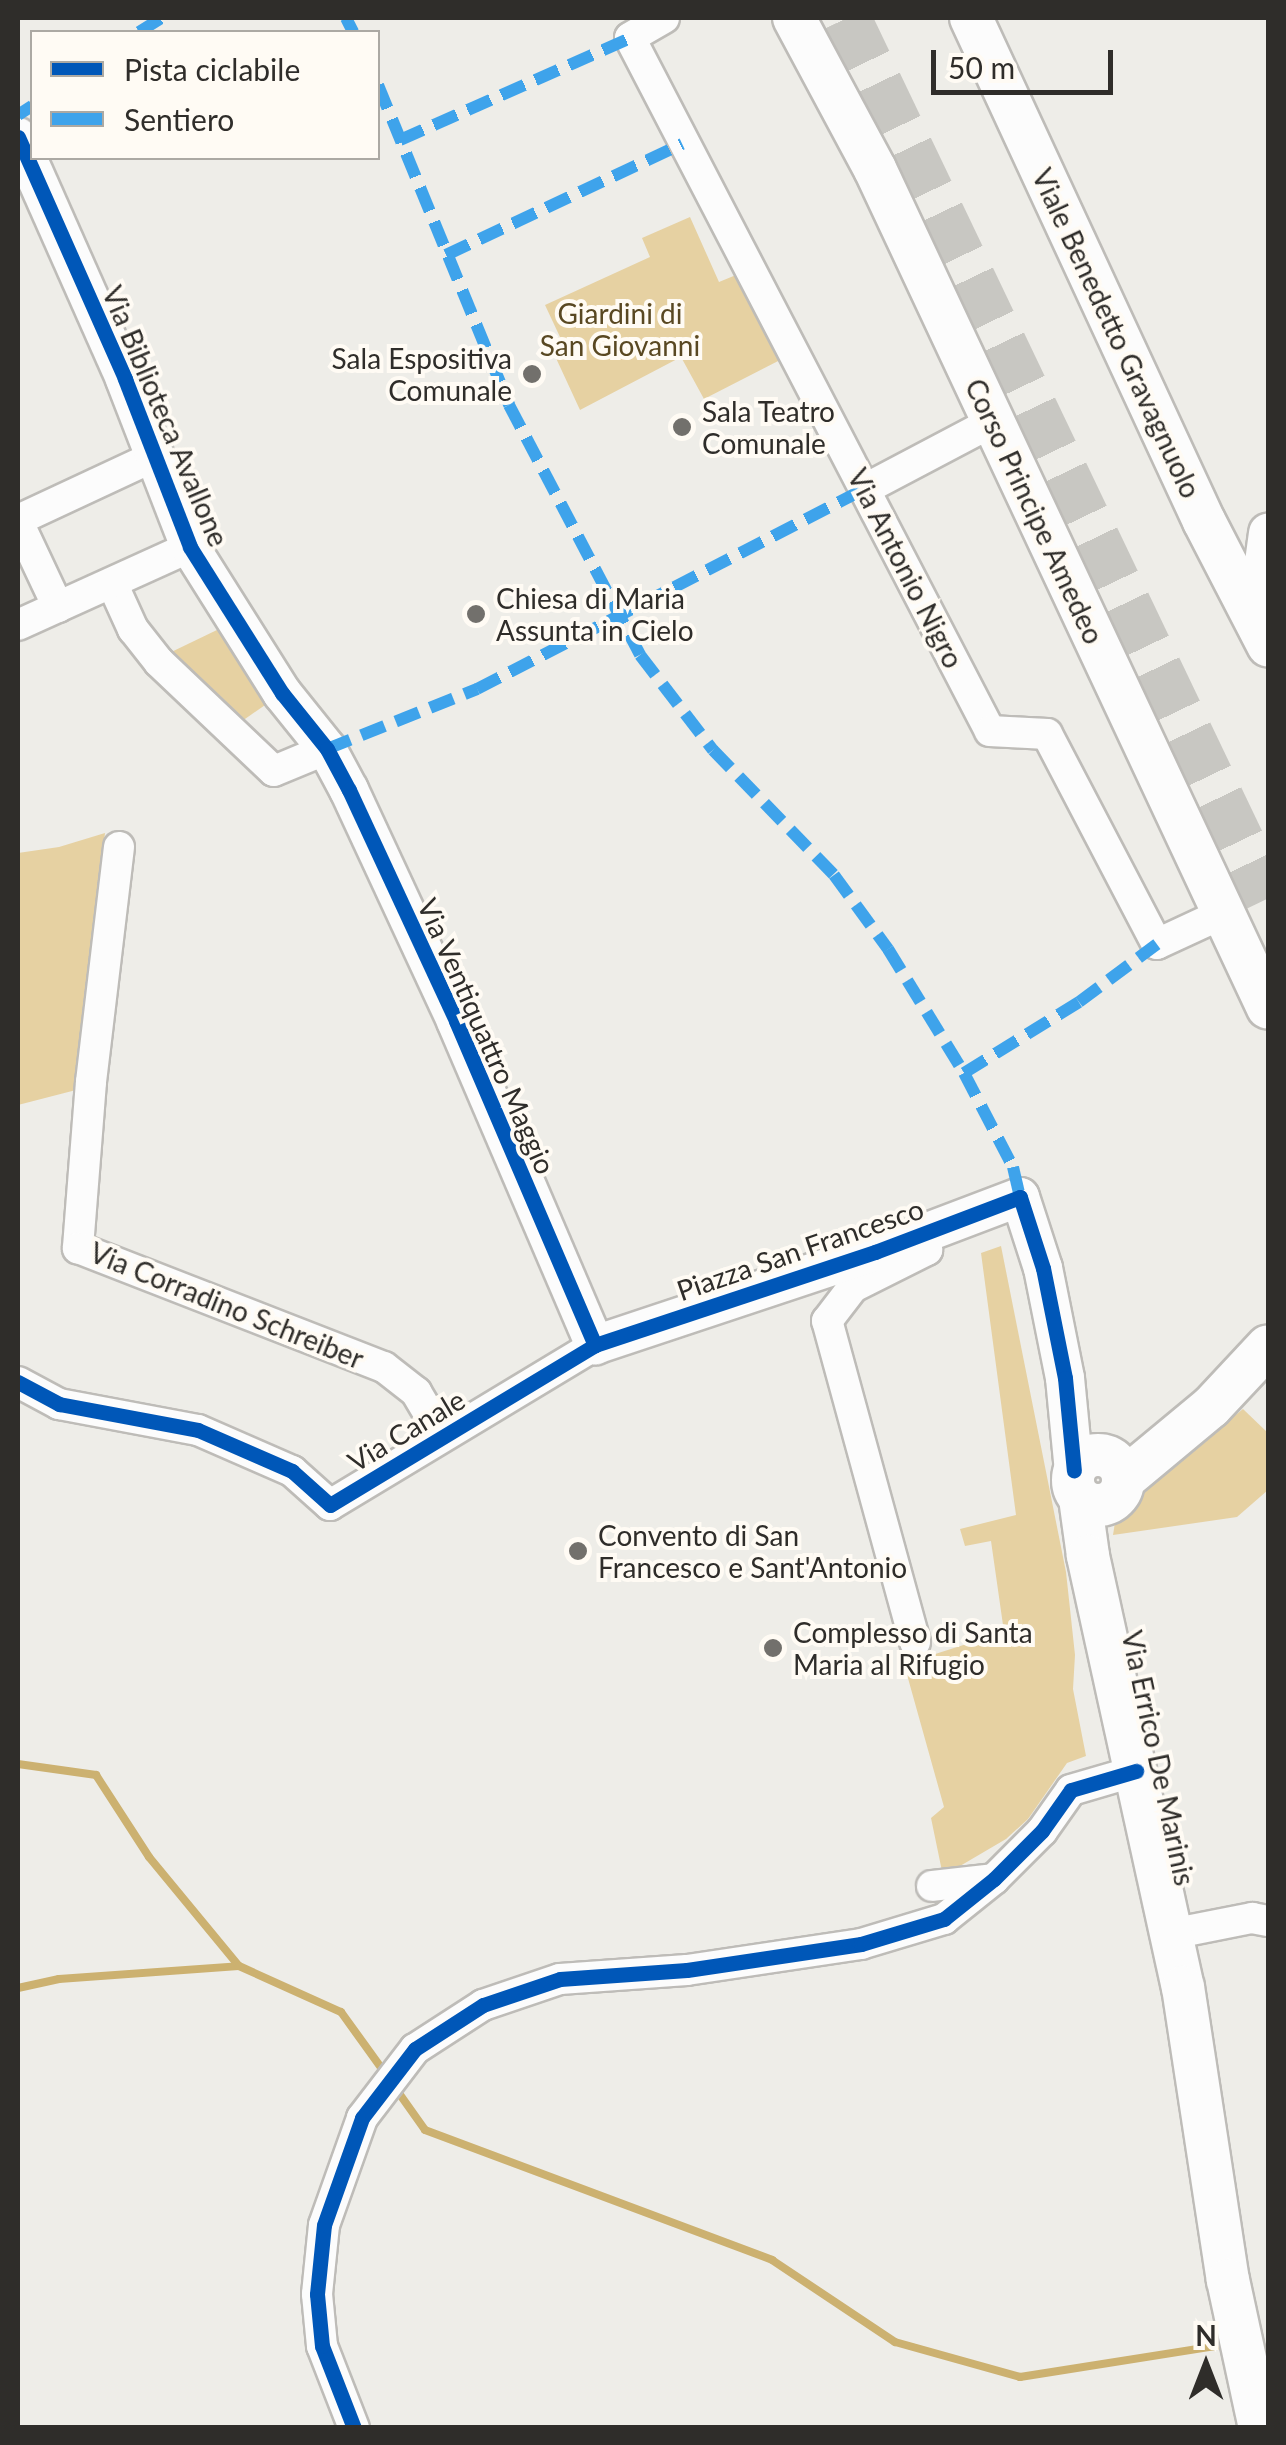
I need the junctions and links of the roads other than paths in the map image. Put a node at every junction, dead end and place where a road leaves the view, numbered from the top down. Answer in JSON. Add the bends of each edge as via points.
{"nodes":[{"id":1,"x":664,"y":18,"type":"edge"},
{"id":2,"x":794,"y":18,"type":"edge"},
{"id":3,"x":971,"y":18,"type":"edge"},
{"id":4,"x":18,"y":137,"type":"edge"},
{"id":5,"x":992,"y":422,"type":"junction"},
{"id":6,"x":152,"y":457,"type":"junction"},
{"id":7,"x":867,"y":488,"type":"junction"},
{"id":8,"x":1268,"y":518,"type":"edge"},
{"id":9,"x":18,"y":521,"type":"edge"},
{"id":10,"x":1204,"y":521,"type":"junction"},
{"id":11,"x":1268,"y":533,"type":"edge"},
{"id":12,"x":190,"y":546,"type":"junction"},
{"id":13,"x":112,"y":583,"type":"junction"},
{"id":14,"x":58,"y":607,"type":"junction"},
{"id":15,"x":18,"y":625,"type":"edge"},
{"id":16,"x":1266,"y":640,"type":"edge"},
{"id":17,"x":328,"y":750,"type":"junction"},
{"id":18,"x":119,"y":847,"type":"dead end"},
{"id":19,"x":1224,"y":913,"type":"junction"},
{"id":20,"x":1268,"y":1008,"type":"edge"},
{"id":21,"x":924,"y":1232,"type":"junction"},
{"id":22,"x":595,"y":1346,"type":"junction"},
{"id":23,"x":1268,"y":1346,"type":"edge"},
{"id":24,"x":18,"y":1382,"type":"edge"},
{"id":25,"x":442,"y":1436,"type":"junction"},
{"id":26,"x":1100,"y":1478,"type":"junction"},
{"id":27,"x":915,"y":1642,"type":"dead end"},
{"id":28,"x":1136,"y":1771,"type":"junction"},
{"id":29,"x":994,"y":1879,"type":"junction"},
{"id":30,"x":932,"y":1886,"type":"dead end"},
{"id":31,"x":1268,"y":1921,"type":"edge"},
{"id":32,"x":1175,"y":1952,"type":"junction"},
{"id":33,"x":354,"y":2428,"type":"edge"},
{"id":34,"x":1260,"y":2428,"type":"edge"}],
"edges":[{"from":1,"to":7,"type":"street","name":"Via Antonio Nigro","via":[[630,38]]},
{"from":2,"to":5,"type":"main road","name":"Corso Principe Amedeo","via":[[875,169]]},
{"from":3,"to":10,"type":"main road","name":"Viale Benedetto Gravagnuolo"},
{"from":4,"to":6,"type":"street","name":"Via Biblioteca Avallone","via":[[125,379]]},
{"from":5,"to":7,"type":"street"},
{"from":5,"to":19,"type":"main road","name":"Corso Principe Amedeo"},
{"from":6,"to":9,"type":"street"},
{"from":6,"to":12,"type":"street","name":"Via Biblioteca Avallone"},
{"from":7,"to":19,"type":"street","name":"Via Antonio Nigro","via":[[990,731],[1047,734],[1157,944]]},
{"from":8,"to":10,"type":"street","via":[[1224,533]]},
{"from":9,"to":14,"type":"street"},
{"from":10,"to":16,"type":"main road","name":"Viale Benedetto Gravagnuolo"},
{"from":11,"to":16,"type":"street","via":[[1260,591]]},
{"from":12,"to":13,"type":"street"},
{"from":12,"to":17,"type":"street","name":"Via Biblioteca Avallone","via":[[282,692]]},
{"from":13,"to":14,"type":"street"},
{"from":13,"to":17,"type":"street","via":[[133,629],[159,662],[274,771]]},
{"from":14,"to":15,"type":"street"},
{"from":17,"to":22,"type":"street","name":"Via Ventiquattro Maggio","via":[[456,1022]]},
{"from":18,"to":25,"type":"street","name":"Via Corradino Schreiber","via":[[78,1248],[384,1367],[416,1392]]},
{"from":19,"to":20,"type":"main road","name":"Corso Principe Amedeo"},
{"from":21,"to":22,"type":"street","name":"Piazza San Francesco"},
{"from":21,"to":26,"type":"street","name":"Piazza San Francesco","via":[[1020,1197],[1043,1268],[1065,1378]]},
{"from":21,"to":27,"type":"street","name":"Piazza San Francesco","via":[[927,1250],[852,1286],[826,1321]]},
{"from":22,"to":25,"type":"street","name":"Via Canale"},
{"from":23,"to":26,"type":"main road","via":[[1165,1446]]},
{"from":24,"to":25,"type":"street","name":"Via Canale","via":[[59,1404],[198,1430],[292,1471],[330,1505]]},
{"from":26,"to":28,"type":"main road","name":"Via Errico De Marinis","via":[[1088,1556]]},
{"from":28,"to":29,"type":"street","via":[[1071,1790]]},
{"from":28,"to":32,"type":"main road","name":"Via Errico De Marinis"},
{"from":29,"to":30,"type":"street"},
{"from":29,"to":33,"type":"street","via":[[944,1919],[861,1944],[687,1970],[560,1979],[483,2005],[415,2049],[362,2118],[324,2225],[316,2294],[322,2346]]},
{"from":31,"to":32,"type":"street","via":[[1252,1918]]},
{"from":32,"to":34,"type":"main road","name":"Via Errico De Marinis","via":[[1228,2280]]}]}
